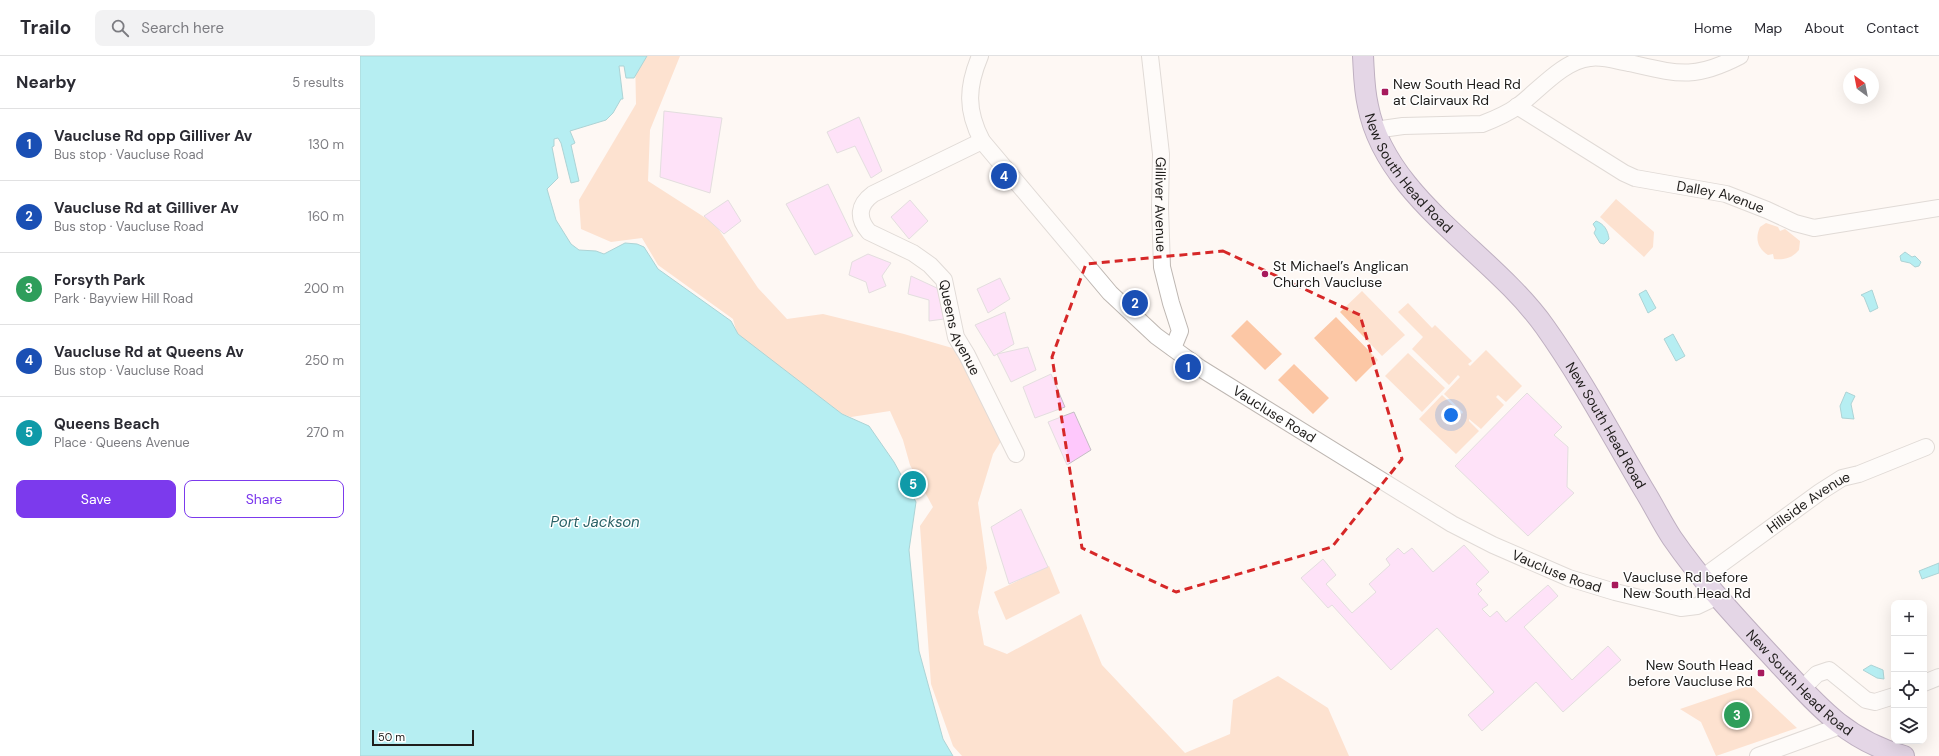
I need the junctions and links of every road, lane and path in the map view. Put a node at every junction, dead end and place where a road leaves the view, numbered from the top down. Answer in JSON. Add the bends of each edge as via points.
{"nodes":[{"id":1,"x":980,"y":56,"type":"edge"},
{"id":2,"x":1150,"y":56,"type":"edge"},
{"id":3,"x":1364,"y":56,"type":"edge"},
{"id":4,"x":1740,"y":56,"type":"edge"},
{"id":5,"x":1517,"y":106,"type":"junction"},
{"id":6,"x":1375,"y":130,"type":"junction"},
{"id":7,"x":982,"y":141,"type":"junction"},
{"id":8,"x":1939,"y":208,"type":"edge"},
{"id":9,"x":1174,"y":348,"type":"junction"},
{"id":10,"x":1926,"y":447,"type":"dead end"},
{"id":11,"x":1016,"y":454,"type":"dead end"},
{"id":12,"x":1702,"y":578,"type":"junction"},
{"id":13,"x":1718,"y":596,"type":"junction"},
{"id":14,"x":1939,"y":677,"type":"edge"},
{"id":15,"x":1927,"y":682,"type":"edge"},
{"id":16,"x":1802,"y":688,"type":"junction"},
{"id":17,"x":1891,"y":697,"type":"edge"},
{"id":18,"x":1840,"y":726,"type":"junction"},
{"id":19,"x":1758,"y":756,"type":"edge"},
{"id":20,"x":1904,"y":756,"type":"edge"}],
"edges":[{"from":1,"to":7,"type":"street","name":"Vaucluse Road","via":[[969,89],[973,120]]},
{"from":2,"to":9,"type":"street","name":"Gilliver Avenue","via":[[1161,154],[1162,267],[1180,331]]},
{"from":3,"to":6,"type":"main road","name":"New South Head Road","via":[[1366,99]]},
{"from":4,"to":5,"type":"street","via":[[1714,68],[1684,74],[1606,58],[1589,58],[1573,63]]},
{"from":5,"to":6,"type":"street","via":[[1504,115],[1482,124],[1403,126]]},
{"from":5,"to":8,"type":"street","name":"Dalley Avenue","via":[[1624,174],[1726,194],[1802,226],[1824,227]]},
{"from":6,"to":12,"type":"main road","name":"New South Head Road","via":[[1395,170],[1416,196],[1496,271],[1542,323],[1572,367],[1671,536]]},
{"from":7,"to":9,"type":"street","name":"Vaucluse Road","via":[[1110,293],[1144,326]]},
{"from":7,"to":11,"type":"street","name":"Queens Avenue","via":[[873,194],[865,200],[860,213],[864,227],[869,232],[913,253],[930,265],[944,280],[956,337]]},
{"from":9,"to":13,"type":"street","name":"Vaucluse Road","via":[[1200,368],[1452,524],[1493,546],[1569,578],[1667,605],[1690,608]]},
{"from":10,"to":12,"type":"street","name":"Hillside Avenue","via":[[1859,474],[1842,478]]},
{"from":12,"to":13,"type":"main road","name":"New South Head Road"},
{"from":13,"to":16,"type":"main road","name":"New South Head Road"},
{"from":14,"to":15,"type":"street"},
{"from":16,"to":17,"type":"street","via":[[1817,674],[1829,670],[1866,700],[1875,702]]},
{"from":16,"to":18,"type":"main road","name":"New South Head Road"},
{"from":18,"to":19,"type":"street"},
{"from":18,"to":20,"type":"main road","name":"New South Head Road","via":[[1872,745]]}]}
